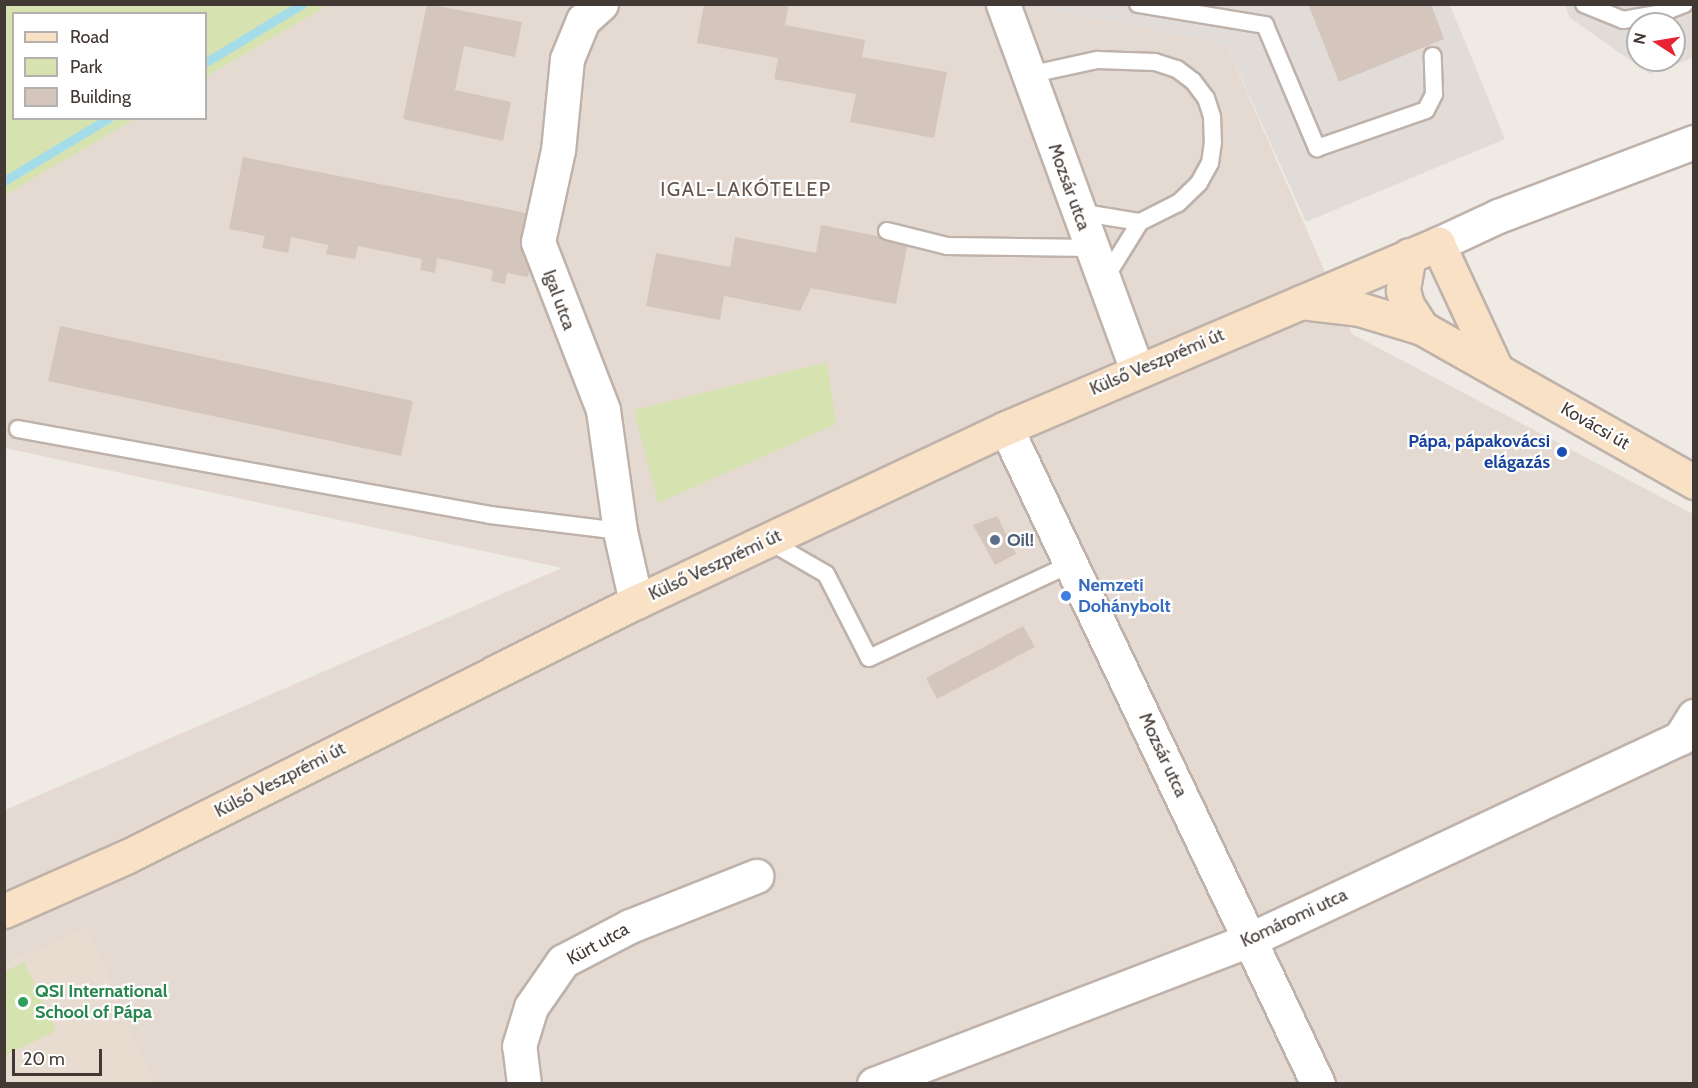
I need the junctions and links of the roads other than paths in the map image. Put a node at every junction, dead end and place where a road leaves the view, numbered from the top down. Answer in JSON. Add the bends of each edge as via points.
{"nodes":[{"id":1,"x":601,"y":4,"type":"edge"},
{"id":2,"x":1003,"y":4,"type":"edge"},
{"id":3,"x":1138,"y":4,"type":"edge"},
{"id":4,"x":1584,"y":4,"type":"edge"},
{"id":5,"x":1684,"y":4,"type":"edge"},
{"id":6,"x":1433,"y":56,"type":"dead end"},
{"id":7,"x":1028,"y":75,"type":"junction"},
{"id":8,"x":1694,"y":142,"type":"edge"},
{"id":9,"x":1078,"y":212,"type":"junction"},
{"id":10,"x":1140,"y":222,"type":"junction"},
{"id":11,"x":887,"y":231,"type":"dead end"},
{"id":12,"x":1092,"y":248,"type":"junction"},
{"id":13,"x":1423,"y":249,"type":"junction"},
{"id":14,"x":1104,"y":281,"type":"junction"},
{"id":15,"x":1300,"y":302,"type":"junction"},
{"id":16,"x":1422,"y":328,"type":"junction"},
{"id":17,"x":1496,"y":369,"type":"junction"},
{"id":18,"x":1137,"y":370,"type":"junction"},
{"id":19,"x":1006,"y":428,"type":"junction"},
{"id":20,"x":18,"y":429,"type":"dead end"},
{"id":21,"x":1694,"y":483,"type":"edge"},
{"id":22,"x":620,"y":531,"type":"junction"},
{"id":23,"x":767,"y":540,"type":"junction"},
{"id":24,"x":1072,"y":563,"type":"junction"},
{"id":25,"x":636,"y":603,"type":"junction"},
{"id":26,"x":1689,"y":731,"type":"edge"},
{"id":27,"x":756,"y":876,"type":"dead end"},
{"id":28,"x":4,"y":911,"type":"edge"},
{"id":29,"x":1251,"y":939,"type":"junction"},
{"id":30,"x":524,"y":1083,"type":"edge"},
{"id":31,"x":874,"y":1083,"type":"edge"},
{"id":32,"x":1318,"y":1083,"type":"edge"}],
"edges":[{"from":1,"to":22,"type":"street","name":"Igal utca","via":[[583,20],[567,59],[558,150],[538,242],[603,410]]},
{"from":2,"to":7,"type":"street","name":"Mozsár utca"},
{"from":3,"to":6,"type":"lane","via":[[1265,26],[1317,148],[1426,110],[1434,94]]},
{"from":4,"to":5,"type":"lane","via":[[1623,20],[1661,14]]},
{"from":7,"to":9,"type":"street","name":"Mozsár utca"},
{"from":7,"to":10,"type":"lane","via":[[1072,63],[1129,59],[1177,69],[1206,98],[1212,117],[1210,163],[1199,183],[1178,203]]},
{"from":8,"to":13,"type":"street","via":[[1498,216]]},
{"from":9,"to":10,"type":"lane"},
{"from":9,"to":12,"type":"street","name":"Mozsár utca"},
{"from":10,"to":14,"type":"lane"},
{"from":11,"to":12,"type":"lane","via":[[947,246]]},
{"from":12,"to":14,"type":"street","name":"Mozsár utca"},
{"from":13,"to":15,"type":"street","name":"Külső Veszprémi út"},
{"from":13,"to":16,"type":"street","via":[[1403,290],[1407,305]]},
{"from":13,"to":17,"type":"street"},
{"from":14,"to":18,"type":"street","name":"Mozsár utca"},
{"from":15,"to":16,"type":"street","name":"Kovácsi út","via":[[1359,309]]},
{"from":15,"to":18,"type":"street","name":"Külső Veszprémi út"},
{"from":16,"to":17,"type":"street","name":"Kovácsi út"},
{"from":17,"to":21,"type":"street","name":"Kovácsi út"},
{"from":18,"to":19,"type":"street","name":"Külső Veszprémi út"},
{"from":19,"to":23,"type":"street","name":"Külső Veszprémi út"},
{"from":19,"to":24,"type":"street","name":"Mozsár utca"},
{"from":20,"to":22,"type":"lane","via":[[490,515]]},
{"from":22,"to":25,"type":"street","name":"Igal utca"},
{"from":23,"to":24,"type":"lane","via":[[826,574],[869,658]]},
{"from":23,"to":25,"type":"street","name":"Külső Veszprémi út"},
{"from":24,"to":29,"type":"street","name":"Mozsár utca"},
{"from":25,"to":28,"type":"street","name":"Külső Veszprémi út","via":[[126,857]]},
{"from":26,"to":29,"type":"street","name":"Komáromi utca"},
{"from":27,"to":30,"type":"street","name":"Kürt utca","via":[[630,926],[563,961],[531,1007],[519,1046]]},
{"from":29,"to":31,"type":"street","name":"Komáromi utca"},
{"from":29,"to":32,"type":"street","name":"Mozsár utca"}]}
